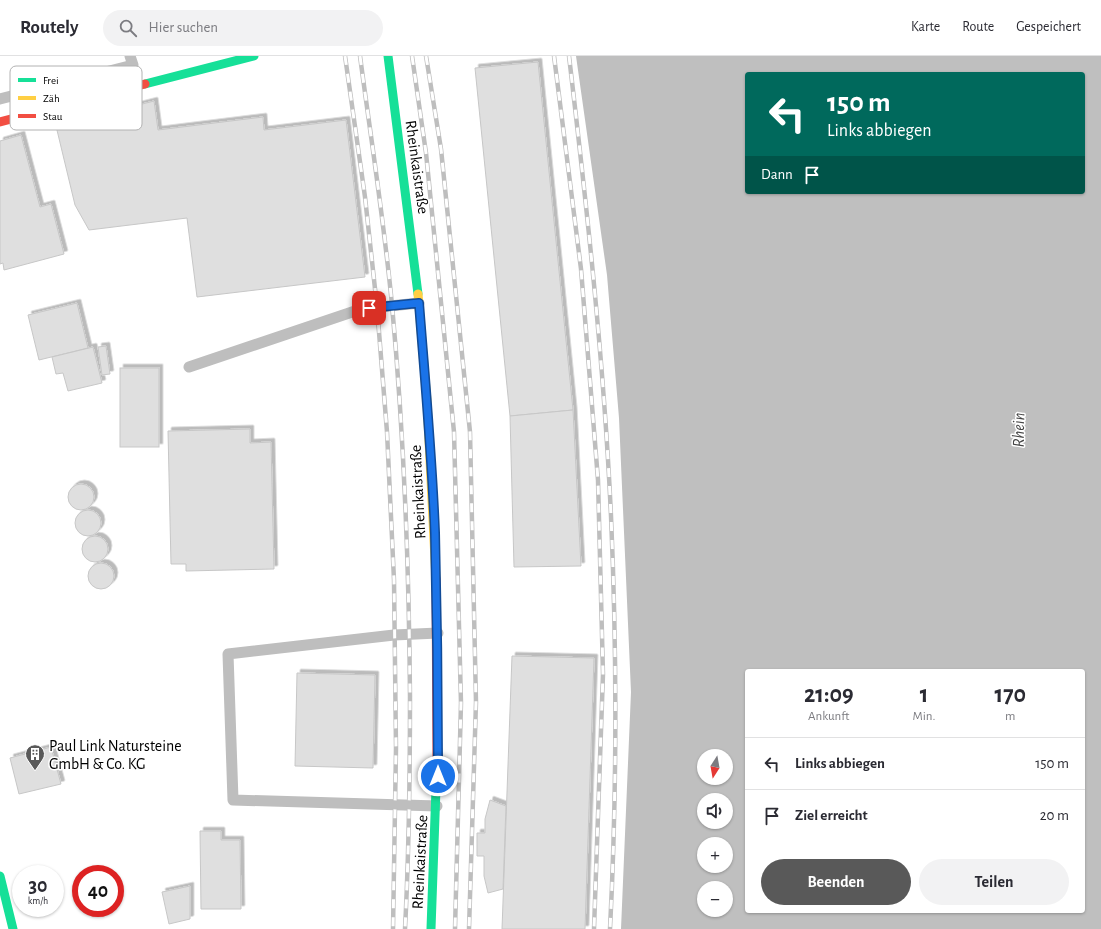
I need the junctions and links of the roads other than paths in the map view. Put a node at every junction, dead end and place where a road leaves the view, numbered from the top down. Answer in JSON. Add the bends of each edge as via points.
{"nodes":[{"id":1,"x":130,"y":56,"type":"edge"},
{"id":2,"x":254,"y":56,"type":"edge"},
{"id":3,"x":388,"y":56,"type":"edge"},
{"id":4,"x":129,"y":66,"type":"edge"},
{"id":5,"x":142,"y":85,"type":"edge"},
{"id":6,"x":10,"y":96,"type":"edge"},
{"id":7,"x":0,"y":99,"type":"edge"},
{"id":8,"x":10,"y":119,"type":"edge"},
{"id":9,"x":0,"y":122,"type":"edge"},
{"id":10,"x":419,"y":303,"type":"junction"},
{"id":11,"x":189,"y":366,"type":"dead end"},
{"id":12,"x":438,"y":633,"type":"junction"},
{"id":13,"x":437,"y":806,"type":"junction"},
{"id":14,"x":0,"y":876,"type":"edge"},
{"id":15,"x":13,"y":929,"type":"edge"},
{"id":16,"x":431,"y":929,"type":"edge"}],
"edges":[{"from":1,"to":4,"type":"lane","via":[[133,65]]},
{"from":2,"to":5,"type":"street"},
{"from":3,"to":10,"type":"street","name":"Rheinkaistraße"},
{"from":6,"to":7,"type":"lane"},
{"from":8,"to":9,"type":"street"},
{"from":10,"to":11,"type":"lane","via":[[361,309]]},
{"from":10,"to":12,"type":"street","name":"Rheinkaistraße","via":[[427,400]]},
{"from":12,"to":13,"type":"street","name":"Rheinkaistraße"},
{"from":12,"to":13,"type":"lane","via":[[394,635],[228,654],[233,800]]},
{"from":13,"to":16,"type":"street","name":"Rheinkaistraße"},
{"from":14,"to":15,"type":"street"}]}
